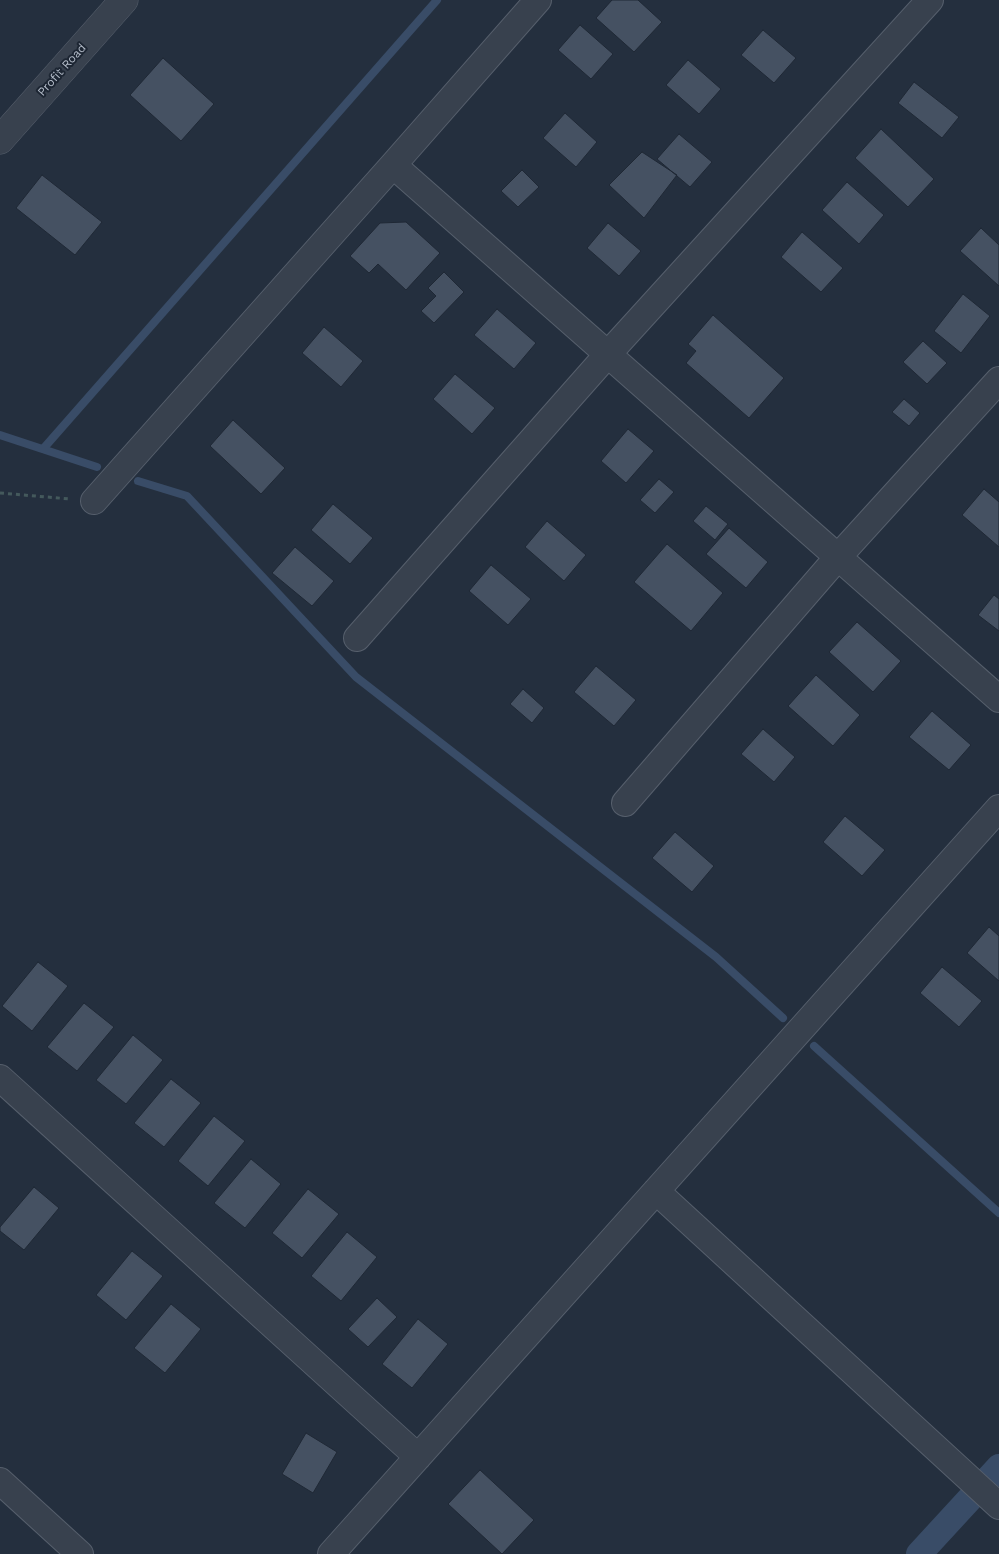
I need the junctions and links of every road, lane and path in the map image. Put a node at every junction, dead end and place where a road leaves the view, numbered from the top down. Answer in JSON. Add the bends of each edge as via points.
{"nodes":[{"id":1,"x":124,"y":0,"type":"edge"},
{"id":2,"x":538,"y":0,"type":"edge"},
{"id":3,"x":930,"y":0,"type":"edge"},
{"id":4,"x":0,"y":140,"type":"edge"},
{"id":5,"x":394,"y":166,"type":"junction"},
{"id":6,"x":608,"y":354,"type":"junction"},
{"id":7,"x":999,"y":380,"type":"edge"},
{"id":8,"x":0,"y":493,"type":"edge"},
{"id":9,"x":94,"y":501,"type":"joint"},
{"id":10,"x":838,"y":557,"type":"junction"},
{"id":11,"x":357,"y":638,"type":"dead end"},
{"id":12,"x":999,"y":699,"type":"edge"},
{"id":13,"x":625,"y":803,"type":"dead end"},
{"id":14,"x":999,"y":808,"type":"edge"},
{"id":15,"x":0,"y":1078,"type":"edge"},
{"id":16,"x":656,"y":1191,"type":"junction"},
{"id":17,"x":418,"y":1456,"type":"junction"},
{"id":18,"x":0,"y":1481,"type":"edge"},
{"id":19,"x":999,"y":1506,"type":"edge"},
{"id":20,"x":80,"y":1554,"type":"edge"},
{"id":21,"x":331,"y":1554,"type":"edge"}],
"edges":[{"from":1,"to":4,"type":"street","name":"Profit Road"},
{"from":2,"to":5,"type":"street"},
{"from":3,"to":6,"type":"street"},
{"from":5,"to":6,"type":"street"},
{"from":5,"to":9,"type":"street"},
{"from":6,"to":10,"type":"street"},
{"from":6,"to":11,"type":"street"},
{"from":7,"to":10,"type":"street"},
{"from":8,"to":9,"type":"path"},
{"from":10,"to":12,"type":"street"},
{"from":10,"to":13,"type":"street"},
{"from":14,"to":16,"type":"street"},
{"from":15,"to":17,"type":"street"},
{"from":16,"to":17,"type":"street"},
{"from":16,"to":19,"type":"street"},
{"from":17,"to":21,"type":"street"},
{"from":18,"to":20,"type":"street"}]}
